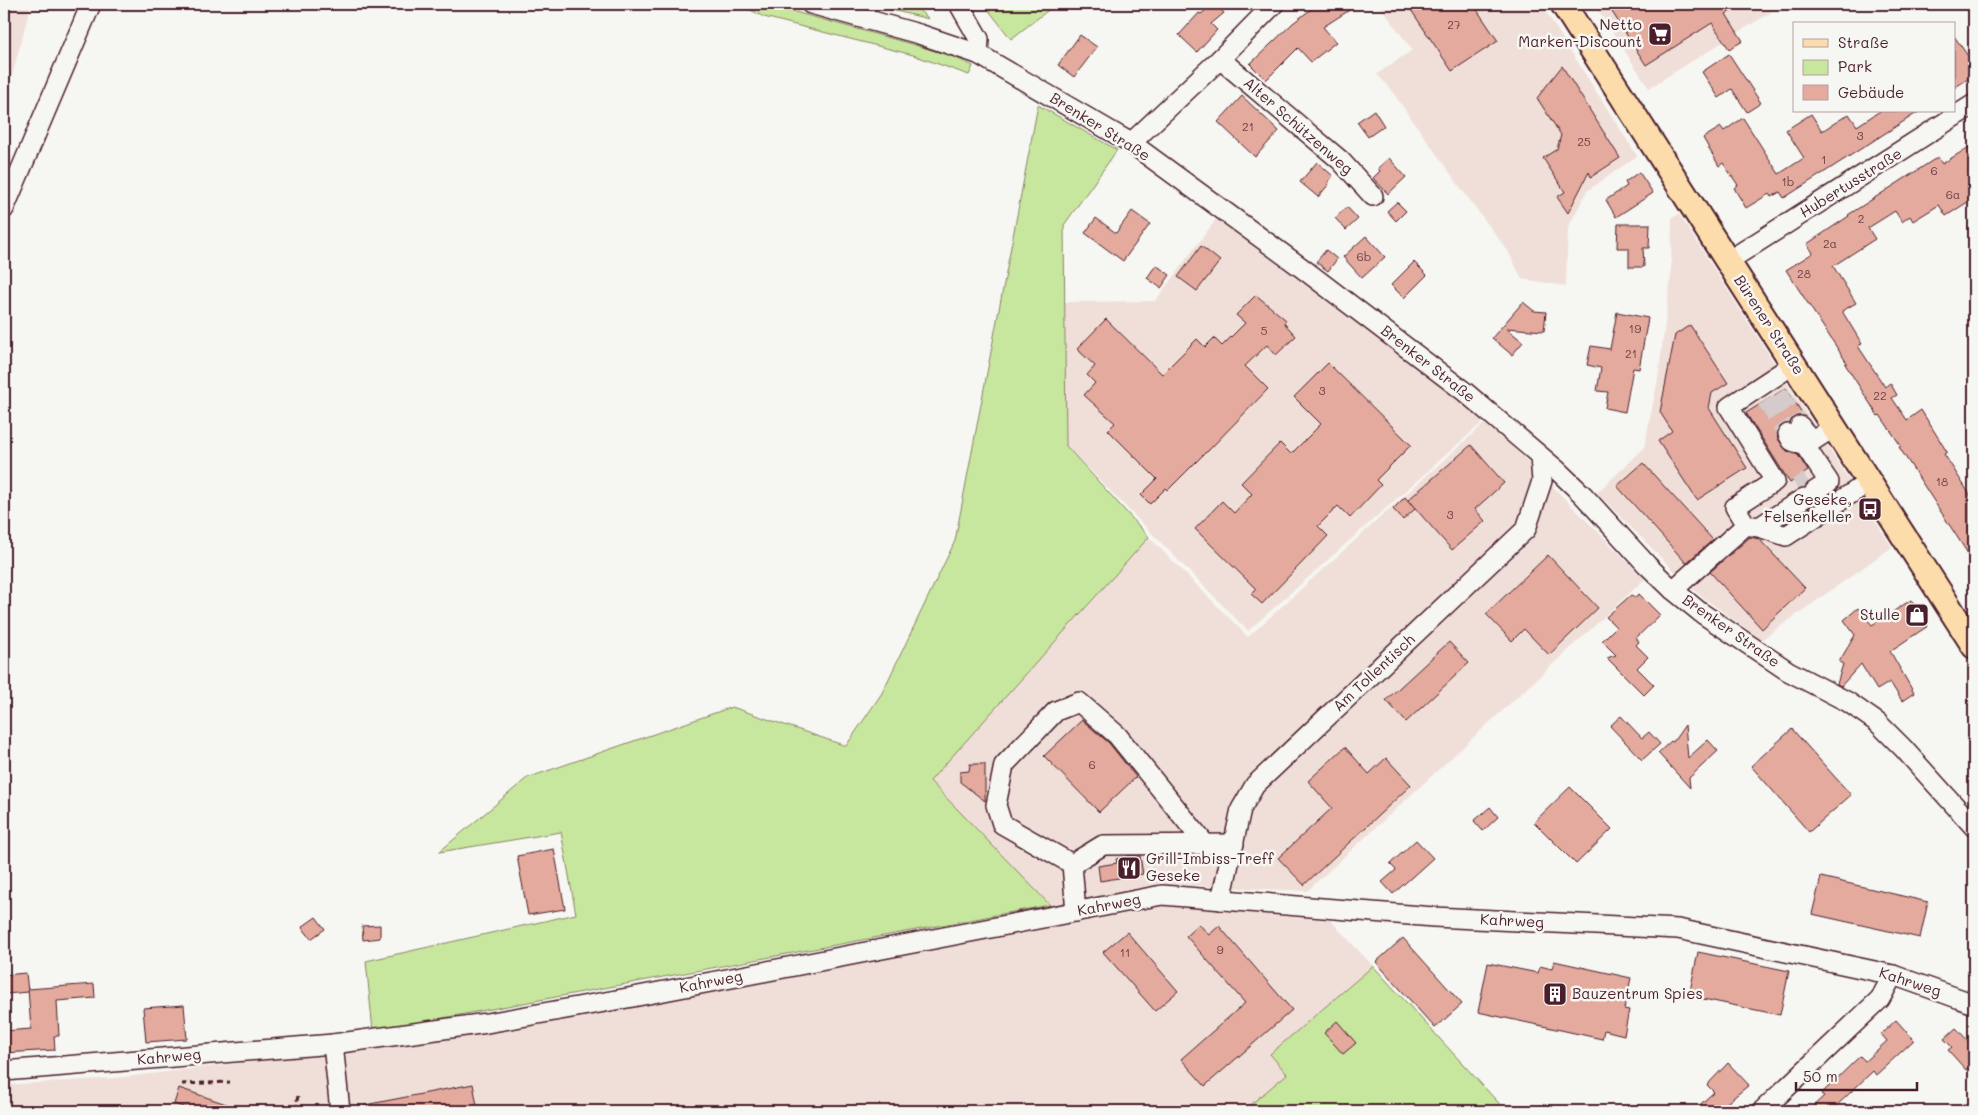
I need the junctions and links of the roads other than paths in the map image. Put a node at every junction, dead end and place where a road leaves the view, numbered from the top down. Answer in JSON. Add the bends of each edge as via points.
{"nodes":[{"id":1,"x":91,"y":4,"type":"edge"},
{"id":2,"x":811,"y":4,"type":"edge"},
{"id":3,"x":959,"y":4,"type":"edge"},
{"id":4,"x":1274,"y":4,"type":"edge"},
{"id":5,"x":1563,"y":4,"type":"edge"},
{"id":6,"x":978,"y":54,"type":"junction"},
{"id":7,"x":1220,"y":59,"type":"junction"},
{"id":8,"x":1974,"y":104,"type":"edge"},
{"id":9,"x":1131,"y":144,"type":"junction"},
{"id":10,"x":1373,"y":196,"type":"dead end"},
{"id":11,"x":4,"y":208,"type":"edge"},
{"id":12,"x":1728,"y":261,"type":"junction"},
{"id":13,"x":1794,"y":364,"type":"junction"},
{"id":14,"x":1834,"y":427,"type":"junction"},
{"id":15,"x":1794,"y":430,"type":"tunnel mouth"},
{"id":16,"x":1808,"y":444,"type":"junction"},
{"id":17,"x":1540,"y":456,"type":"junction"},
{"id":18,"x":1869,"y":482,"type":"junction"},
{"id":19,"x":1800,"y":489,"type":"junction"},
{"id":20,"x":1752,"y":526,"type":"junction"},
{"id":21,"x":1673,"y":590,"type":"junction"},
{"id":22,"x":1974,"y":646,"type":"edge"},
{"id":23,"x":1974,"y":827,"type":"edge"},
{"id":24,"x":1205,"y":844,"type":"junction"},
{"id":25,"x":1234,"y":844,"type":"junction"},
{"id":26,"x":1072,"y":864,"type":"junction"},
{"id":27,"x":1221,"y":900,"type":"junction"},
{"id":28,"x":1076,"y":912,"type":"junction"},
{"id":29,"x":1893,"y":975,"type":"junction"},
{"id":30,"x":1974,"y":1004,"type":"edge"},
{"id":31,"x":333,"y":1044,"type":"junction"},
{"id":32,"x":4,"y":1071,"type":"edge"},
{"id":33,"x":340,"y":1111,"type":"edge"},
{"id":34,"x":1762,"y":1111,"type":"edge"}],
"edges":[{"from":1,"to":11,"type":"street"},
{"from":2,"to":6,"type":"street","name":"Brenker Straße"},
{"from":3,"to":6,"type":"street","via":[[980,39]]},
{"from":4,"to":7,"type":"street"},
{"from":5,"to":12,"type":"main road","name":"Bürener Straße"},
{"from":6,"to":9,"type":"street","name":"Brenker Straße"},
{"from":7,"to":9,"type":"street"},
{"from":7,"to":10,"type":"street","name":"Alter Schützenweg","via":[[1340,160]]},
{"from":8,"to":12,"type":"street","name":"Hubertusstraße"},
{"from":9,"to":17,"type":"street","name":"Brenker Straße","via":[[1386,331]]},
{"from":12,"to":13,"type":"main road","name":"Bürener Straße"},
{"from":13,"to":14,"type":"main road","name":"Bürener Straße"},
{"from":13,"to":19,"type":"street","via":[[1768,390],[1728,407]]},
{"from":14,"to":16,"type":"street"},
{"from":14,"to":18,"type":"main road","name":"Bürener Straße"},
{"from":15,"to":16,"type":"street","via":[[1792,440]]},
{"from":16,"to":19,"type":"street"},
{"from":17,"to":21,"type":"street","name":"Brenker Straße","via":[[1583,495]]},
{"from":17,"to":25,"type":"street","name":"Am Tollentisch","via":[[1542,481],[1526,529],[1255,785],[1241,809]]},
{"from":18,"to":20,"type":"street","via":[[1786,536]]},
{"from":18,"to":22,"type":"main road","name":"Bürener Straße"},
{"from":19,"to":20,"type":"street"},
{"from":19,"to":20,"type":"street","via":[[1735,507]]},
{"from":20,"to":21,"type":"street"},
{"from":21,"to":23,"type":"street","name":"Brenker Straße","via":[[1788,671],[1848,702],[1878,723]]},
{"from":24,"to":25,"type":"street"},
{"from":24,"to":26,"type":"street","via":[[1103,845]]},
{"from":24,"to":26,"type":"street","via":[[1117,736],[1079,702],[1056,710],[1004,765],[996,806],[1002,824]]},
{"from":25,"to":27,"type":"street","name":"Am Tollentisch"},
{"from":26,"to":28,"type":"street"},
{"from":27,"to":28,"type":"street","name":"Kahrweg","via":[[1162,895]]},
{"from":27,"to":29,"type":"street","name":"Kahrweg","via":[[1434,917],[1678,929]]},
{"from":28,"to":31,"type":"street","name":"Kahrweg","via":[[487,1023]]},
{"from":29,"to":30,"type":"street","name":"Kahrweg"},
{"from":29,"to":34,"type":"street","via":[[1880,999]]},
{"from":31,"to":32,"type":"street","name":"Kahrweg"},
{"from":31,"to":33,"type":"street"}]}
